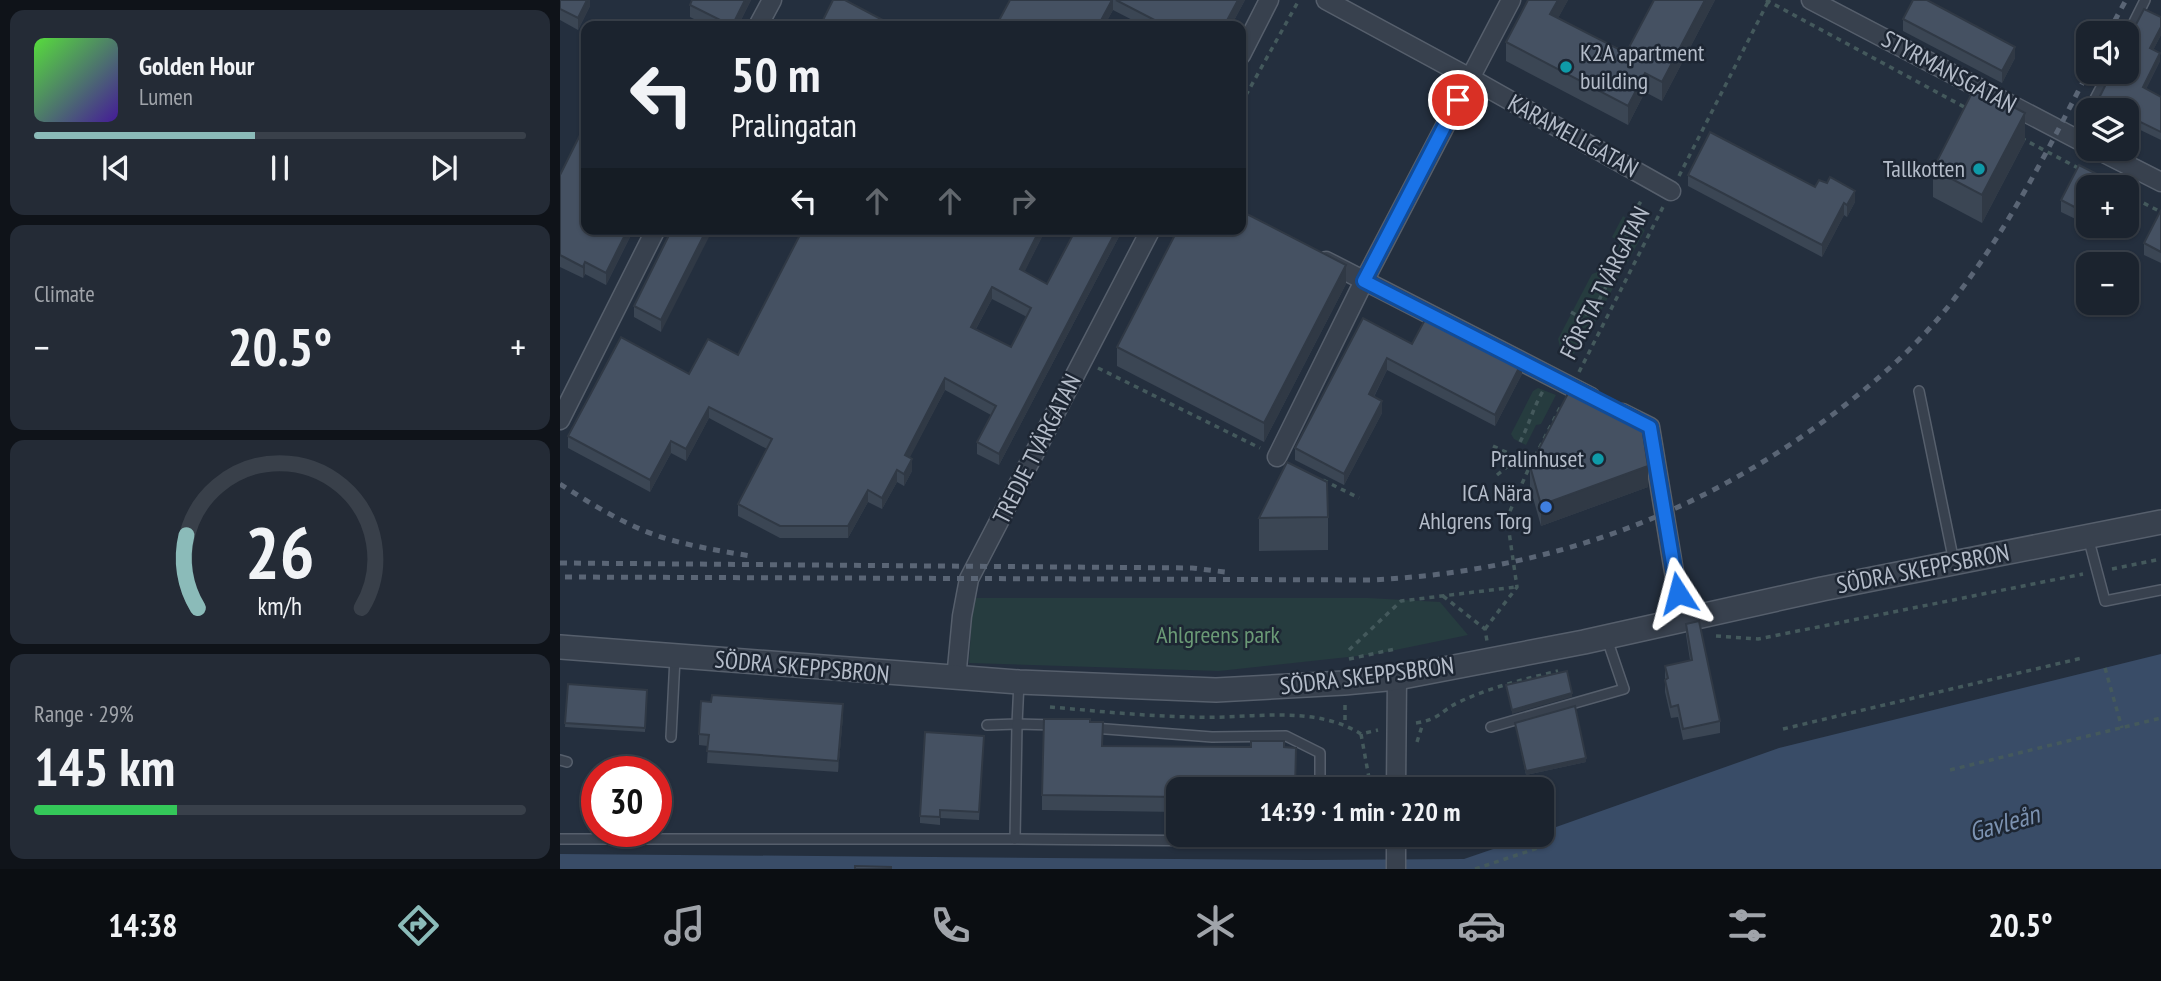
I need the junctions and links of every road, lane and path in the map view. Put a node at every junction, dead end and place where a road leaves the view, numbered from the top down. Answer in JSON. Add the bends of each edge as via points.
{"nodes":[{"id":1,"x":772,"y":0,"type":"edge"},
{"id":2,"x":1269,"y":0,"type":"edge"},
{"id":3,"x":1299,"y":0,"type":"edge"},
{"id":4,"x":1326,"y":0,"type":"edge"},
{"id":5,"x":1511,"y":0,"type":"edge"},
{"id":6,"x":1768,"y":0,"type":"edge"},
{"id":7,"x":1811,"y":0,"type":"edge"},
{"id":8,"x":2145,"y":0,"type":"edge"},
{"id":9,"x":761,"y":21,"type":"edge"},
{"id":10,"x":2134,"y":21,"type":"edge"},
{"id":11,"x":1246,"y":45,"type":"edge"},
{"id":12,"x":1470,"y":78,"type":"junction"},
{"id":13,"x":1246,"y":95,"type":"edge"},
{"id":14,"x":1974,"y":113,"type":"edge"},
{"id":15,"x":2011,"y":132,"type":"edge"},
{"id":16,"x":2076,"y":138,"type":"edge"},
{"id":17,"x":2118,"y":161,"type":"edge"},
{"id":18,"x":2092,"y":175,"type":"edge"},
{"id":19,"x":2161,"y":183,"type":"edge"},
{"id":20,"x":1671,"y":191,"type":"junction"},
{"id":21,"x":1646,"y":193,"type":"dead end"},
{"id":22,"x":2139,"y":201,"type":"edge"},
{"id":23,"x":1638,"y":206,"type":"dead end"},
{"id":24,"x":2161,"y":212,"type":"edge"},
{"id":25,"x":1631,"y":221,"type":"dead end"},
{"id":26,"x":653,"y":235,"type":"edge"},
{"id":27,"x":1148,"y":235,"type":"edge"},
{"id":28,"x":1315,"y":255,"type":"edge"},
{"id":29,"x":1620,"y":260,"type":"dead end"},
{"id":30,"x":1612,"y":275,"type":"dead end"},
{"id":31,"x":1364,"y":281,"type":"junction"},
{"id":32,"x":1571,"y":312,"type":"dead end"},
{"id":33,"x":1581,"y":318,"type":"junction"},
{"id":34,"x":1564,"y":349,"type":"dead end"},
{"id":35,"x":1083,"y":360,"type":"junction"},
{"id":36,"x":1571,"y":387,"type":"junction"},
{"id":37,"x":1544,"y":389,"type":"dead end"},
{"id":38,"x":1919,"y":391,"type":"dead end"},
{"id":39,"x":560,"y":420,"type":"edge"},
{"id":40,"x":1520,"y":442,"type":"dead end"},
{"id":41,"x":1493,"y":446,"type":"dead end"},
{"id":42,"x":1277,"y":457,"type":"joint"},
{"id":43,"x":1510,"y":461,"type":"dead end"},
{"id":44,"x":1531,"y":464,"type":"junction"},
{"id":45,"x":1312,"y":475,"type":"edge"},
{"id":46,"x":1497,"y":475,"type":"dead end"},
{"id":47,"x":1359,"y":498,"type":"dead end"},
{"id":48,"x":2161,"y":522,"type":"edge"},
{"id":49,"x":2088,"y":537,"type":"junction"},
{"id":50,"x":2161,"y":559,"type":"edge"},
{"id":51,"x":1955,"y":563,"type":"junction"},
{"id":52,"x":2097,"y":572,"type":"junction"},
{"id":53,"x":1517,"y":587,"type":"junction"},
{"id":54,"x":2161,"y":590,"type":"edge"},
{"id":55,"x":1443,"y":596,"type":"junction"},
{"id":56,"x":1682,"y":620,"type":"junction"},
{"id":57,"x":1706,"y":636,"type":"dead end"},
{"id":58,"x":1607,"y":637,"type":"junction"},
{"id":59,"x":560,"y":648,"type":"edge"},
{"id":60,"x":1349,"y":650,"type":"dead end"},
{"id":61,"x":676,"y":657,"type":"junction"},
{"id":62,"x":2082,"y":658,"type":"dead end"},
{"id":63,"x":2105,"y":668,"type":"dead end"},
{"id":64,"x":1564,"y":670,"type":"edge"},
{"id":65,"x":1397,"y":678,"type":"junction"},
{"id":66,"x":956,"y":679,"type":"junction"},
{"id":67,"x":1019,"y":682,"type":"junction"},
{"id":68,"x":1300,"y":716,"type":"dead end"},
{"id":69,"x":2161,"y":718,"type":"edge"},
{"id":70,"x":1017,"y":724,"type":"junction"},
{"id":71,"x":987,"y":725,"type":"dead end"},
{"id":72,"x":1066,"y":725,"type":"edge"},
{"id":73,"x":1078,"y":726,"type":"edge"},
{"id":74,"x":1397,"y":726,"type":"junction"},
{"id":75,"x":1490,"y":727,"type":"dead end"},
{"id":76,"x":2122,"y":728,"type":"junction"},
{"id":77,"x":1783,"y":729,"type":"dead end"},
{"id":78,"x":1361,"y":734,"type":"junction"},
{"id":79,"x":671,"y":737,"type":"dead end"},
{"id":80,"x":1950,"y":770,"type":"dead end"},
{"id":81,"x":1320,"y":777,"type":"edge"},
{"id":82,"x":1369,"y":777,"type":"edge"},
{"id":83,"x":1396,"y":777,"type":"edge"},
{"id":84,"x":560,"y":839,"type":"edge"},
{"id":85,"x":1015,"y":839,"type":"junction"},
{"id":86,"x":1166,"y":839,"type":"edge"},
{"id":87,"x":1396,"y":847,"type":"edge"},
{"id":88,"x":1540,"y":847,"type":"edge"},
{"id":89,"x":1396,"y":869,"type":"edge"},
{"id":90,"x":1475,"y":869,"type":"edge"}],
"edges":[{"from":1,"to":9,"type":"street"},
{"from":2,"to":11,"type":"street"},
{"from":3,"to":13,"type":"path"},
{"from":4,"to":12,"type":"street","name":"KARAMELLGATAN"},
{"from":5,"to":12,"type":"street"},
{"from":6,"to":14,"type":"path"},
{"from":6,"to":20,"type":"path","name":"FÖRSTA TVÄRGATAN"},
{"from":7,"to":16,"type":"street","name":"STYRMANSGATAN"},
{"from":8,"to":10,"type":"lane"},
{"from":12,"to":20,"type":"street","name":"KARAMELLGATAN"},
{"from":12,"to":31,"type":"street"},
{"from":15,"to":18,"type":"path"},
{"from":17,"to":19,"type":"street"},
{"from":20,"to":36,"type":"path","name":"FÖRSTA TVÄRGATAN"},
{"from":21,"to":23,"type":"path"},
{"from":22,"to":24,"type":"path"},
{"from":25,"to":29,"type":"path"},
{"from":26,"to":39,"type":"street"},
{"from":27,"to":35,"type":"street","name":"TREDJE TVÄRGATAN"},
{"from":28,"to":31,"type":"street"},
{"from":30,"to":33,"type":"path","via":[[1597,304]]},
{"from":31,"to":36,"type":"street"},
{"from":31,"to":42,"type":"street"},
{"from":32,"to":33,"type":"path"},
{"from":33,"to":34,"type":"path"},
{"from":35,"to":42,"type":"path"},
{"from":35,"to":66,"type":"street","name":"TREDJE TVÄRGATAN","via":[[969,579]]},
{"from":36,"to":44,"type":"path","name":"FÖRSTA TVÄRGATAN"},
{"from":36,"to":56,"type":"street","via":[[1650,427]]},
{"from":37,"to":40,"type":"path"},
{"from":38,"to":51,"type":"lane"},
{"from":41,"to":44,"type":"path"},
{"from":43,"to":46,"type":"path"},
{"from":44,"to":53,"type":"path","name":"FÖRSTA TVÄRGATAN","via":[[1507,518]]},
{"from":45,"to":47,"type":"path"},
{"from":48,"to":49,"type":"street","name":"SÖDRA SKEPPSBRON"},
{"from":49,"to":51,"type":"street","name":"SÖDRA SKEPPSBRON"},
{"from":49,"to":52,"type":"lane"},
{"from":50,"to":52,"type":"path"},
{"from":51,"to":56,"type":"street","name":"SÖDRA SKEPPSBRON"},
{"from":52,"to":54,"type":"lane","via":[[2105,601]]},
{"from":52,"to":57,"type":"path","via":[[1758,639]]},
{"from":53,"to":55,"type":"path"},
{"from":53,"to":55,"type":"path","via":[[1485,629]]},
{"from":55,"to":60,"type":"path","via":[[1401,601]]},
{"from":56,"to":58,"type":"street","name":"SÖDRA SKEPPSBRON"},
{"from":58,"to":65,"type":"street","name":"SÖDRA SKEPPSBRON"},
{"from":58,"to":75,"type":"lane","via":[[1624,689]]},
{"from":59,"to":61,"type":"street","name":"SÖDRA SKEPPSBRON"},
{"from":61,"to":66,"type":"street","name":"SÖDRA SKEPPSBRON"},
{"from":61,"to":79,"type":"lane"},
{"from":62,"to":77,"type":"path"},
{"from":63,"to":76,"type":"path"},
{"from":64,"to":74,"type":"path","via":[[1514,681],[1457,703],[1433,720]]},
{"from":65,"to":67,"type":"street","name":"SÖDRA SKEPPSBRON","via":[[1216,690]]},
{"from":65,"to":74,"type":"street"},
{"from":66,"to":67,"type":"street","name":"SÖDRA SKEPPSBRON"},
{"from":67,"to":70,"type":"lane"},
{"from":68,"to":78,"type":"path","via":[[1345,724]]},
{"from":69,"to":76,"type":"path"},
{"from":70,"to":71,"type":"lane"},
{"from":70,"to":72,"type":"lane"},
{"from":70,"to":85,"type":"lane"},
{"from":73,"to":81,"type":"lane","via":[[1212,737],[1286,736],[1320,753]]},
{"from":74,"to":78,"type":"path"},
{"from":74,"to":83,"type":"street"},
{"from":76,"to":80,"type":"path"},
{"from":78,"to":82,"type":"path"},
{"from":84,"to":85,"type":"lane"},
{"from":85,"to":86,"type":"lane"},
{"from":87,"to":89,"type":"street"},
{"from":88,"to":90,"type":"path"}]}
